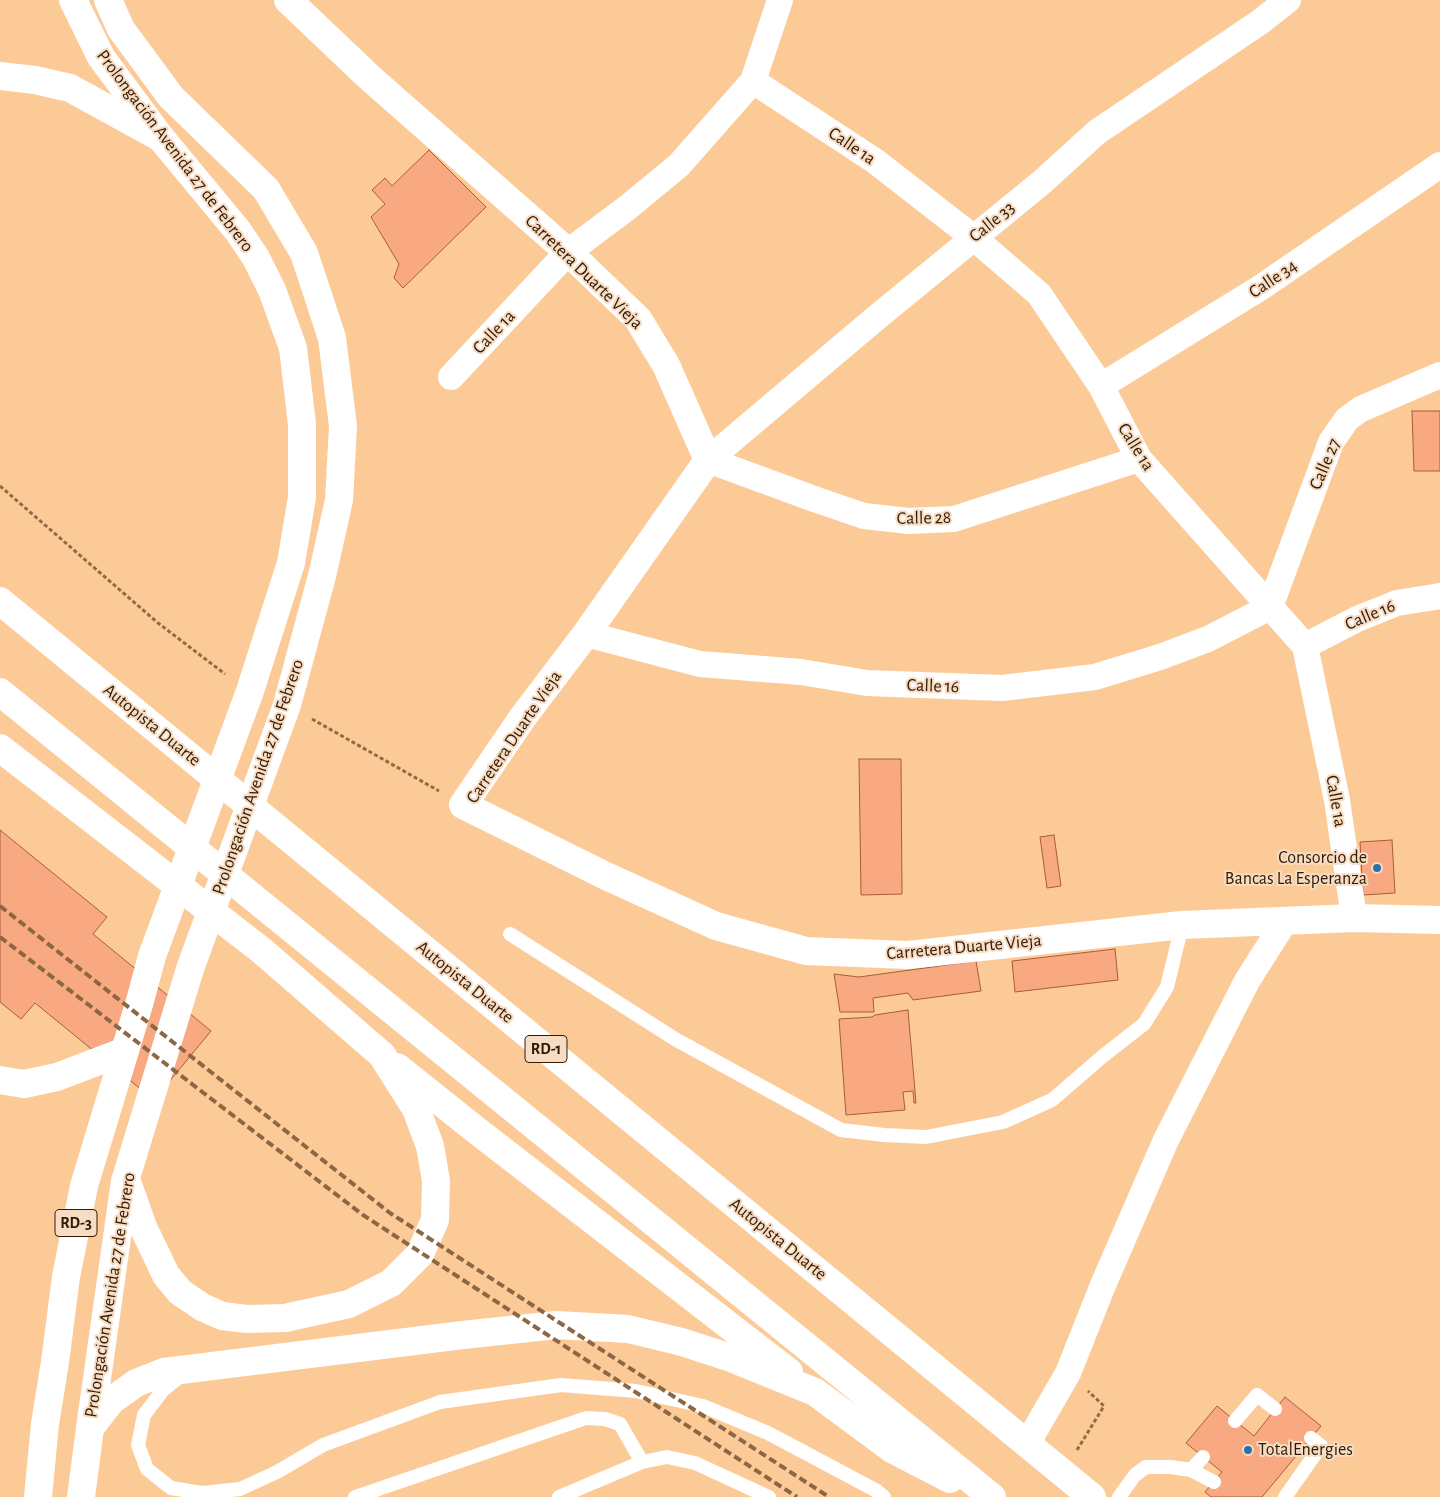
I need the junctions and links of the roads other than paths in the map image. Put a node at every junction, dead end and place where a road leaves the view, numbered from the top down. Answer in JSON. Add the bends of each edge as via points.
{"nodes":[{"id":1,"x":72,"y":0,"type":"edge"},
{"id":2,"x":108,"y":0,"type":"edge"},
{"id":3,"x":288,"y":0,"type":"edge"},
{"id":4,"x":780,"y":0,"type":"edge"},
{"id":5,"x":1288,"y":0,"type":"edge"},
{"id":6,"x":0,"y":76,"type":"edge"},
{"id":7,"x":753,"y":81,"type":"junction"},
{"id":8,"x":161,"y":138,"type":"junction"},
{"id":9,"x":1440,"y":164,"type":"edge"},
{"id":10,"x":974,"y":238,"type":"junction"},
{"id":11,"x":568,"y":252,"type":"junction"},
{"id":12,"x":1440,"y":375,"type":"edge"},
{"id":13,"x":452,"y":377,"type":"dead end"},
{"id":14,"x":1101,"y":386,"type":"junction"},
{"id":15,"x":1139,"y":459,"type":"junction"},
{"id":16,"x":708,"y":460,"type":"junction"},
{"id":17,"x":0,"y":594,"type":"edge"},
{"id":18,"x":1440,"y":596,"type":"edge"},
{"id":19,"x":0,"y":602,"type":"edge"},
{"id":20,"x":1270,"y":606,"type":"junction"},
{"id":21,"x":27,"y":623,"type":"junction"},
{"id":22,"x":586,"y":634,"type":"junction"},
{"id":23,"x":1305,"y":646,"type":"junction"},
{"id":24,"x":0,"y":692,"type":"edge"},
{"id":25,"x":0,"y":748,"type":"edge"},
{"id":26,"x":0,"y":762,"type":"edge"},
{"id":27,"x":33,"y":775,"type":"junction"},
{"id":28,"x":1354,"y":918,"type":"junction"},
{"id":29,"x":1440,"y":920,"type":"edge"},
{"id":30,"x":1285,"y":921,"type":"junction"},
{"id":31,"x":1182,"y":925,"type":"junction"},
{"id":32,"x":510,"y":934,"type":"dead end"},
{"id":33,"x":140,"y":1001,"type":"junction"},
{"id":34,"x":177,"y":1011,"type":"junction"},
{"id":35,"x":125,"y":1051,"type":"junction"},
{"id":36,"x":382,"y":1055,"type":"junction"},
{"id":37,"x":0,"y":1080,"type":"edge"},
{"id":38,"x":126,"y":1179,"type":"junction"},
{"id":39,"x":190,"y":1368,"type":"junction"},
{"id":40,"x":815,"y":1392,"type":"junction"},
{"id":41,"x":1275,"y":1409,"type":"dead end"},
{"id":42,"x":1235,"y":1421,"type":"dead end"},
{"id":43,"x":90,"y":1428,"type":"junction"},
{"id":44,"x":1311,"y":1438,"type":"dead end"},
{"id":45,"x":1027,"y":1444,"type":"junction"},
{"id":46,"x":1203,"y":1457,"type":"dead end"},
{"id":47,"x":642,"y":1462,"type":"junction"},
{"id":48,"x":1191,"y":1470,"type":"junction"},
{"id":49,"x":1214,"y":1482,"type":"dead end"},
{"id":50,"x":38,"y":1497,"type":"edge"},
{"id":51,"x":82,"y":1497,"type":"edge"},
{"id":52,"x":355,"y":1497,"type":"edge"},
{"id":53,"x":559,"y":1497,"type":"edge"},
{"id":54,"x":769,"y":1497,"type":"edge"},
{"id":55,"x":884,"y":1497,"type":"edge"},
{"id":56,"x":985,"y":1497,"type":"edge"},
{"id":57,"x":992,"y":1497,"type":"edge"},
{"id":58,"x":1092,"y":1497,"type":"edge"},
{"id":59,"x":1119,"y":1497,"type":"edge"},
{"id":60,"x":1285,"y":1497,"type":"edge"}],
"edges":[{"from":1,"to":8,"type":"main road","name":"Prolongación Avenida 27 de Febrero","via":[[100,57]]},
{"from":2,"to":34,"type":"main road","name":"Prolongación Avenida 27 de Febrero","number":"RD-3","via":[[121,29],[171,97],[266,189],[304,253],[332,338],[343,426],[339,500],[285,710]]},
{"from":3,"to":11,"type":"main road","name":"Carretera Duarte Vieja","via":[[369,78]]},
{"from":4,"to":7,"type":"street","name":"Calle 1a"},
{"from":5,"to":10,"type":"street","name":"Calle 33","via":[[1097,132]]},
{"from":6,"to":8,"type":"main road","via":[[70,88]]},
{"from":7,"to":10,"type":"street","name":"Calle 1a","via":[[875,161]]},
{"from":7,"to":11,"type":"street","name":"Calle 1a","via":[[679,165]]},
{"from":8,"to":33,"type":"main road","name":"Prolongación Avenida 27 de Febrero","number":"RD-3","via":[[238,231],[272,290],[293,348],[302,424],[302,497],[291,562],[251,687],[152,956]]},
{"from":9,"to":14,"type":"street","name":"Calle 34","via":[[1260,288]]},
{"from":10,"to":14,"type":"street","name":"Calle 1a","via":[[1040,294]]},
{"from":10,"to":16,"type":"street","name":"Calle 33"},
{"from":11,"to":13,"type":"street","name":"Calle 1a"},
{"from":11,"to":16,"type":"main road","name":"Carretera Duarte Vieja","via":[[638,320],[666,365]]},
{"from":12,"to":20,"type":"street","name":"Calle 27","via":[[1361,408],[1347,419],[1331,442]]},
{"from":14,"to":15,"type":"street","name":"Calle 1a"},
{"from":15,"to":16,"type":"street","name":"Calle 28","via":[[954,519],[910,522],[864,516]]},
{"from":15,"to":20,"type":"street","name":"Calle 1a"},
{"from":16,"to":22,"type":"main road","name":"Carretera Duarte Vieja"},
{"from":17,"to":21,"type":"main road"},
{"from":18,"to":23,"type":"street","name":"Calle 16","via":[[1397,603]]},
{"from":19,"to":21,"type":"main road","name":"Autopista Duarte","number":"RD-1"},
{"from":20,"to":22,"type":"street","name":"Calle 16","via":[[1208,639],[1095,677],[1002,688],[868,683],[801,672],[700,664]]},
{"from":20,"to":23,"type":"street","name":"Calle 1a"},
{"from":21,"to":45,"type":"main road","name":"Autopista Duarte","number":"RD-1"},
{"from":22,"to":31,"type":"main road","name":"Carretera Duarte Vieja","via":[[523,717],[463,805],[716,926],[806,951],[908,955]]},
{"from":23,"to":28,"type":"street","name":"Calle 1a","via":[[1337,800]]},
{"from":24,"to":57,"type":"main road"},
{"from":25,"to":27,"type":"main road"},
{"from":26,"to":27,"type":"main road"},
{"from":27,"to":36,"type":"main road","via":[[260,950]]},
{"from":28,"to":29,"type":"main road","name":"Carretera Duarte Vieja"},
{"from":28,"to":30,"type":"main road","name":"Carretera Duarte Vieja"},
{"from":30,"to":31,"type":"main road","name":"Carretera Duarte Vieja"},
{"from":30,"to":45,"type":"street","via":[[1247,981],[1166,1140],[1068,1373]]},
{"from":31,"to":32,"type":"lane","via":[[1167,987],[1144,1024],[1052,1100],[1003,1122],[926,1136],[841,1130],[675,1039]]},
{"from":33,"to":34,"type":"main road"},
{"from":33,"to":35,"type":"main road","name":"Prolongación Avenida 27 de Febrero","number":"RD-3"},
{"from":34,"to":38,"type":"main road","name":"Prolongación Avenida 27 de Febrero","number":"RD-3"},
{"from":35,"to":37,"type":"main road","via":[[57,1078],[24,1084]]},
{"from":35,"to":50,"type":"main road","name":"Prolongación Avenida 27 de Febrero","number":"RD-3","via":[[84,1186],[68,1268],[45,1424]]},
{"from":36,"to":38,"type":"main road","via":[[416,1109],[430,1146],[436,1181],[435,1220],[420,1254],[391,1283],[349,1304],[285,1318],[247,1319],[222,1316],[202,1307],[180,1292],[166,1275],[143,1227]]},
{"from":36,"to":40,"type":"main road"},
{"from":38,"to":43,"type":"main road","name":"Prolongación Avenida 27 de Febrero","number":"RD-3"},
{"from":39,"to":40,"type":"main road","via":[[556,1325],[628,1329],[682,1342],[732,1358]]},
{"from":39,"to":43,"type":"main road","via":[[164,1372],[136,1383],[111,1401]]},
{"from":39,"to":55,"type":"lane","via":[[163,1390],[144,1415],[138,1445],[147,1469],[171,1488],[202,1493],[240,1489],[324,1445],[440,1402],[561,1386],[636,1392],[703,1406],[768,1433]]},
{"from":40,"to":56,"type":"main road","via":[[892,1449]]},
{"from":41,"to":42,"type":"lane","via":[[1257,1395]]},
{"from":43,"to":51,"type":"main road","name":"Prolongación Avenida 27 de Febrero","number":"RD-3"},
{"from":44,"to":60,"type":"lane","via":[[1321,1446]]},
{"from":45,"to":58,"type":"main road","name":"Autopista Duarte","number":"RD-1"},
{"from":46,"to":48,"type":"lane"},
{"from":47,"to":52,"type":"lane","via":[[620,1424],[586,1418]]},
{"from":47,"to":53,"type":"lane"},
{"from":47,"to":54,"type":"lane","via":[[667,1457],[694,1463]]},
{"from":48,"to":49,"type":"lane"},
{"from":48,"to":59,"type":"lane","via":[[1146,1467],[1135,1475]]}]}
